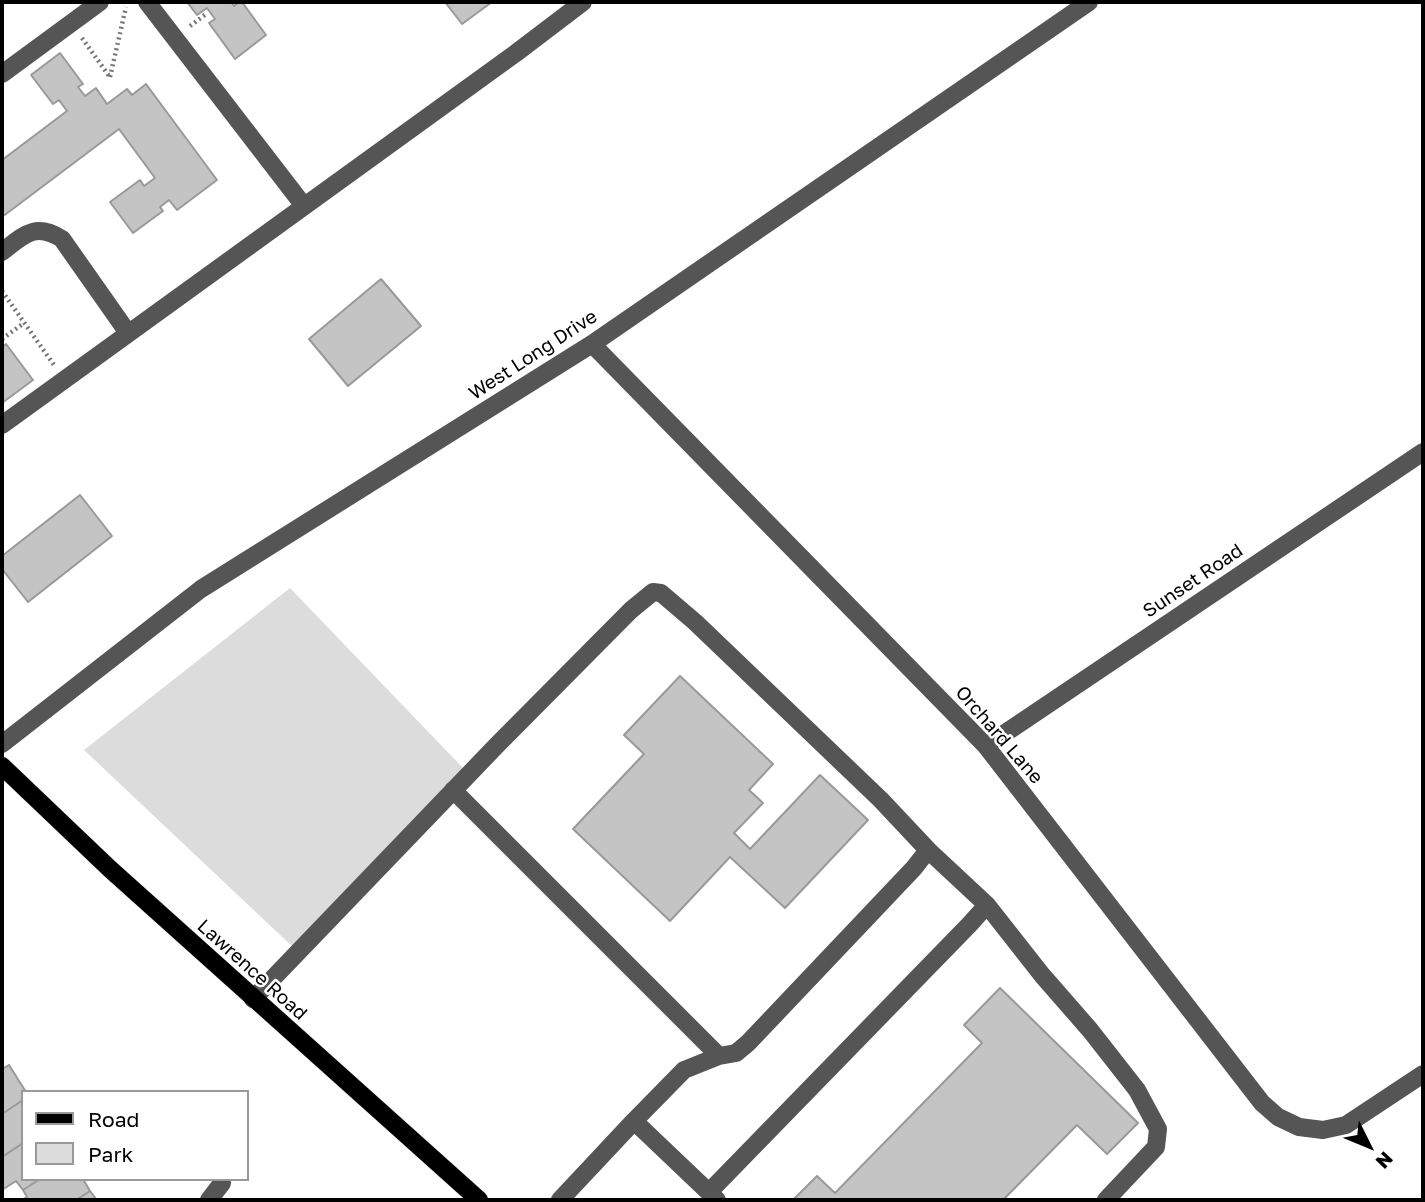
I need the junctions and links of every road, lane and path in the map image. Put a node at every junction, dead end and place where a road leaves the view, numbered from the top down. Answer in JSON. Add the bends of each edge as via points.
{"nodes":[{"id":1,"x":100,"y":2,"type":"edge"},
{"id":2,"x":127,"y":2,"type":"edge"},
{"id":3,"x":147,"y":2,"type":"edge"},
{"id":4,"x":583,"y":2,"type":"edge"},
{"id":5,"x":1089,"y":2,"type":"edge"},
{"id":6,"x":71,"y":23,"type":"junction"},
{"id":7,"x":2,"y":74,"type":"edge"},
{"id":8,"x":304,"y":206,"type":"junction"},
{"id":9,"x":2,"y":252,"type":"edge"},
{"id":10,"x":2,"y":291,"type":"edge"},
{"id":11,"x":24,"y":323,"type":"junction"},
{"id":12,"x":128,"y":333,"type":"junction"},
{"id":13,"x":2,"y":339,"type":"edge"},
{"id":14,"x":592,"y":344,"type":"junction"},
{"id":15,"x":65,"y":380,"type":"junction"},
{"id":16,"x":2,"y":425,"type":"edge"},
{"id":17,"x":1423,"y":452,"type":"edge"},
{"id":18,"x":2,"y":744,"type":"edge"},
{"id":19,"x":986,"y":746,"type":"junction"},
{"id":20,"x":2,"y":766,"type":"edge"},
{"id":21,"x":453,"y":790,"type":"junction"},
{"id":22,"x":928,"y":850,"type":"junction"},
{"id":23,"x":987,"y":905,"type":"junction"},
{"id":24,"x":253,"y":999,"type":"junction"},
{"id":25,"x":719,"y":1056,"type":"junction"},
{"id":26,"x":1423,"y":1074,"type":"edge"},
{"id":27,"x":634,"y":1121,"type":"junction"},
{"id":28,"x":222,"y":1183,"type":"dead end"},
{"id":29,"x":713,"y":1196,"type":"edge"},
{"id":30,"x":209,"y":1200,"type":"edge"},
{"id":31,"x":479,"y":1200,"type":"edge"},
{"id":32,"x":560,"y":1200,"type":"edge"},
{"id":33,"x":1106,"y":1200,"type":"edge"}],
"edges":[{"from":1,"to":6,"type":"street"},
{"from":2,"to":6,"type":"path","via":[[110,77]]},
{"from":3,"to":8,"type":"street"},
{"from":4,"to":8,"type":"street"},
{"from":5,"to":14,"type":"street","name":"West Long Drive"},
{"from":6,"to":7,"type":"street"},
{"from":8,"to":12,"type":"street"},
{"from":9,"to":12,"type":"street","via":[[36,230],[62,239]]},
{"from":10,"to":11,"type":"path"},
{"from":11,"to":13,"type":"path"},
{"from":11,"to":15,"type":"path"},
{"from":12,"to":15,"type":"street"},
{"from":14,"to":18,"type":"street","name":"West Long Drive","via":[[201,589]]},
{"from":14,"to":19,"type":"street","name":"Orchard Lane"},
{"from":15,"to":16,"type":"street"},
{"from":17,"to":19,"type":"street","name":"Sunset Road"},
{"from":19,"to":26,"type":"street","name":"Orchard Lane","via":[[1278,1117],[1299,1127],[1324,1130],[1346,1125]]},
{"from":20,"to":24,"type":"main road","name":"Lawrence Road"},
{"from":21,"to":22,"type":"street","via":[[631,610],[653,592],[661,593]]},
{"from":21,"to":24,"type":"street"},
{"from":21,"to":25,"type":"street"},
{"from":22,"to":23,"type":"street"},
{"from":22,"to":25,"type":"street","via":[[748,1043],[736,1053]]},
{"from":23,"to":29,"type":"street"},
{"from":23,"to":33,"type":"street","via":[[1137,1090],[1158,1129],[1156,1147]]},
{"from":24,"to":31,"type":"main road","name":"Lawrence Road"},
{"from":25,"to":27,"type":"street","via":[[684,1070]]},
{"from":27,"to":29,"type":"street"},
{"from":27,"to":32,"type":"street"},
{"from":28,"to":30,"type":"street"}]}
